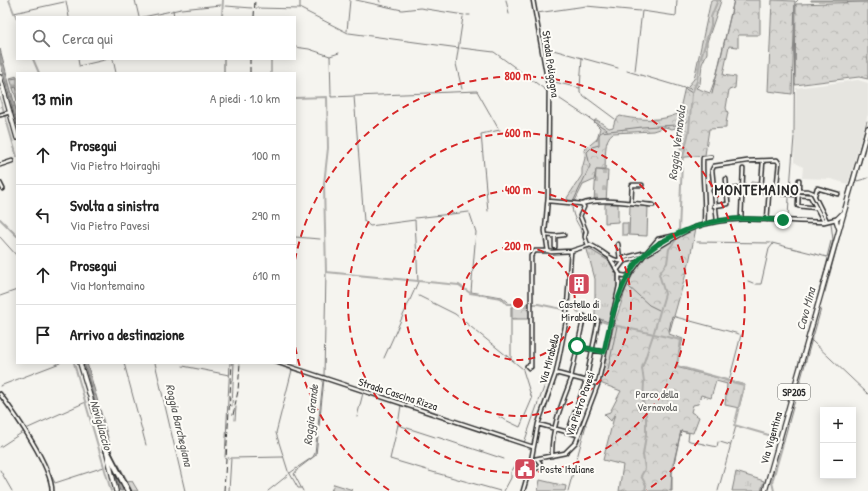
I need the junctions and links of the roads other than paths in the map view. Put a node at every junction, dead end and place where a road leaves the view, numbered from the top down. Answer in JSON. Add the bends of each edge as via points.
{"nodes":[{"id":1,"x":533,"y":0,"type":"edge"},
{"id":2,"x":0,"y":77,"type":"edge"},
{"id":3,"x":8,"y":112,"type":"junction"},
{"id":4,"x":1,"y":115,"type":"edge"},
{"id":5,"x":868,"y":128,"type":"edge"},
{"id":6,"x":16,"y":135,"type":"edge"},
{"id":7,"x":711,"y":157,"type":"dead end"},
{"id":8,"x":12,"y":161,"type":"dead end"},
{"id":9,"x":763,"y":161,"type":"junction"},
{"id":10,"x":0,"y":165,"type":"edge"},
{"id":11,"x":743,"y":169,"type":"dead end"},
{"id":12,"x":726,"y":179,"type":"dead end"},
{"id":13,"x":799,"y":180,"type":"dead end"},
{"id":14,"x":0,"y":183,"type":"edge"},
{"id":15,"x":642,"y":185,"type":"dead end"},
{"id":16,"x":742,"y":188,"type":"junction"},
{"id":17,"x":3,"y":189,"type":"dead end"},
{"id":18,"x":727,"y":190,"type":"junction"},
{"id":19,"x":713,"y":191,"type":"junction"},
{"id":20,"x":763,"y":191,"type":"junction"},
{"id":21,"x":798,"y":191,"type":"junction"},
{"id":22,"x":776,"y":192,"type":"junction"},
{"id":23,"x":786,"y":192,"type":"junction"},
{"id":24,"x":768,"y":193,"type":"junction"},
{"id":25,"x":838,"y":194,"type":"dead end"},
{"id":26,"x":798,"y":195,"type":"junction"},
{"id":27,"x":815,"y":196,"type":"junction"},
{"id":28,"x":548,"y":201,"type":"junction"},
{"id":29,"x":631,"y":203,"type":"junction"},
{"id":30,"x":654,"y":205,"type":"dead end"},
{"id":31,"x":583,"y":206,"type":"junction"},
{"id":32,"x":714,"y":206,"type":"junction"},
{"id":33,"x":817,"y":208,"type":"junction"},
{"id":34,"x":741,"y":219,"type":"junction"},
{"id":35,"x":767,"y":220,"type":"junction"},
{"id":36,"x":717,"y":221,"type":"junction"},
{"id":37,"x":826,"y":221,"type":"junction"},
{"id":38,"x":838,"y":221,"type":"junction"},
{"id":39,"x":704,"y":224,"type":"junction"},
{"id":40,"x":546,"y":235,"type":"junction"},
{"id":41,"x":564,"y":235,"type":"dead end"},
{"id":42,"x":555,"y":236,"type":"junction"},
{"id":43,"x":673,"y":236,"type":"junction"},
{"id":44,"x":618,"y":244,"type":"dead end"},
{"id":45,"x":588,"y":245,"type":"junction"},
{"id":46,"x":555,"y":247,"type":"dead end"},
{"id":47,"x":548,"y":251,"type":"junction"},
{"id":48,"x":571,"y":251,"type":"junction"},
{"id":49,"x":644,"y":254,"type":"junction"},
{"id":50,"x":610,"y":257,"type":"junction"},
{"id":51,"x":627,"y":260,"type":"junction"},
{"id":52,"x":634,"y":267,"type":"junction"},
{"id":53,"x":618,"y":269,"type":"junction"},
{"id":54,"x":619,"y":273,"type":"junction"},
{"id":55,"x":629,"y":275,"type":"junction"},
{"id":56,"x":613,"y":314,"type":"junction"},
{"id":57,"x":584,"y":316,"type":"dead end"},
{"id":58,"x":598,"y":321,"type":"dead end"},
{"id":59,"x":577,"y":346,"type":"junction"},
{"id":60,"x":592,"y":350,"type":"junction"},
{"id":61,"x":604,"y":352,"type":"junction"},
{"id":62,"x":80,"y":364,"type":"edge"},
{"id":63,"x":282,"y":364,"type":"edge"},
{"id":64,"x":531,"y":366,"type":"dead end"},
{"id":65,"x":556,"y":373,"type":"junction"},
{"id":66,"x":571,"y":377,"type":"junction"},
{"id":67,"x":586,"y":381,"type":"junction"},
{"id":68,"x":598,"y":384,"type":"junction"},
{"id":69,"x":0,"y":394,"type":"edge"},
{"id":70,"x":538,"y":424,"type":"junction"},
{"id":71,"x":554,"y":428,"type":"junction"},
{"id":72,"x":568,"y":432,"type":"junction"},
{"id":73,"x":578,"y":435,"type":"junction"},
{"id":74,"x":533,"y":447,"type":"junction"},
{"id":75,"x":106,"y":449,"type":"junction"},
{"id":76,"x":552,"y":456,"type":"junction"},
{"id":77,"x":546,"y":457,"type":"junction"},
{"id":78,"x":533,"y":461,"type":"junction"},
{"id":79,"x":540,"y":462,"type":"junction"},
{"id":80,"x":533,"y":469,"type":"junction"},
{"id":81,"x":527,"y":474,"type":"junction"},
{"id":82,"x":52,"y":491,"type":"edge"},
{"id":83,"x":116,"y":491,"type":"edge"},
{"id":84,"x":129,"y":491,"type":"edge"},
{"id":85,"x":523,"y":491,"type":"edge"},
{"id":86,"x":765,"y":491,"type":"edge"}],
"edges":[{"from":1,"to":28,"type":"street","name":"Strada Poligogna","via":[[549,89]]},
{"from":2,"to":3,"type":"main road"},
{"from":3,"to":4,"type":"street"},
{"from":3,"to":6,"type":"main road"},
{"from":5,"to":38,"type":"main road","number":"SP205","via":[[845,210]]},
{"from":7,"to":39,"type":"street","via":[[704,158]]},
{"from":8,"to":10,"type":"street"},
{"from":9,"to":19,"type":"street","via":[[713,166]]},
{"from":9,"to":20,"type":"street"},
{"from":9,"to":22,"type":"street","via":[[778,161]]},
{"from":11,"to":16,"type":"street"},
{"from":12,"to":18,"type":"street"},
{"from":13,"to":21,"type":"street"},
{"from":14,"to":17,"type":"street"},
{"from":15,"to":29,"type":"street","via":[[632,185]]},
{"from":16,"to":18,"type":"street"},
{"from":16,"to":34,"type":"street"},
{"from":18,"to":19,"type":"street"},
{"from":18,"to":32,"type":"street","via":[[728,204]]},
{"from":19,"to":32,"type":"street"},
{"from":20,"to":22,"type":"street"},
{"from":20,"to":24,"type":"street"},
{"from":21,"to":23,"type":"street"},
{"from":21,"to":26,"type":"street"},
{"from":21,"to":27,"type":"street","via":[[808,191]]},
{"from":22,"to":23,"type":"street"},
{"from":22,"to":24,"type":"street"},
{"from":23,"to":26,"type":"street"},
{"from":24,"to":35,"type":"street"},
{"from":25,"to":27,"type":"street","via":[[817,188]]},
{"from":26,"to":33,"type":"street","via":[[810,196]]},
{"from":26,"to":33,"type":"street","via":[[798,206]]},
{"from":27,"to":37,"type":"street"},
{"from":28,"to":31,"type":"street"},
{"from":28,"to":40,"type":"street","name":"Strada Poligogna"},
{"from":29,"to":30,"type":"street"},
{"from":29,"to":31,"type":"street","via":[[587,202]]},
{"from":31,"to":45,"type":"street","via":[[580,216]]},
{"from":32,"to":36,"type":"street"},
{"from":33,"to":37,"type":"street"},
{"from":34,"to":35,"type":"street"},
{"from":34,"to":36,"type":"street"},
{"from":35,"to":37,"type":"street"},
{"from":36,"to":39,"type":"street"},
{"from":37,"to":38,"type":"street"},
{"from":38,"to":86,"type":"main road","name":"Via Vigentina","number":"SP205","via":[[839,229]]},
{"from":39,"to":43,"type":"street"},
{"from":40,"to":42,"type":"street"},
{"from":40,"to":47,"type":"street","name":"Strada Poligogna"},
{"from":41,"to":42,"type":"street"},
{"from":42,"to":46,"type":"street"},
{"from":43,"to":49,"type":"street"},
{"from":43,"to":49,"type":"street","via":[[658,239]]},
{"from":44,"to":51,"type":"street","via":[[620,259]]},
{"from":45,"to":48,"type":"street"},
{"from":45,"to":50,"type":"street"},
{"from":47,"to":48,"type":"street"},
{"from":47,"to":64,"type":"street","via":[[535,251],[531,256]]},
{"from":48,"to":65,"type":"street","name":"Via Mirabello","via":[[568,311]]},
{"from":49,"to":51,"type":"street"},
{"from":49,"to":52,"type":"street"},
{"from":50,"to":51,"type":"street"},
{"from":50,"to":53,"type":"street"},
{"from":51,"to":52,"type":"street","via":[[633,263]]},
{"from":51,"to":53,"type":"street"},
{"from":52,"to":55,"type":"street"},
{"from":53,"to":54,"type":"street"},
{"from":54,"to":55,"type":"street"},
{"from":54,"to":56,"type":"street","name":"Via Pietro Pavesi"},
{"from":55,"to":56,"type":"street","name":"Via Pietro Pavesi"},
{"from":56,"to":61,"type":"street","name":"Via Pietro Pavesi"},
{"from":57,"to":59,"type":"street"},
{"from":58,"to":60,"type":"street"},
{"from":59,"to":60,"type":"street"},
{"from":59,"to":66,"type":"street"},
{"from":60,"to":61,"type":"street"},
{"from":60,"to":67,"type":"street"},
{"from":61,"to":68,"type":"street","name":"Via Pietro Pavesi"},
{"from":62,"to":75,"type":"main road"},
{"from":63,"to":74,"type":"street","name":"Strada Cascina Rizza"},
{"from":65,"to":66,"type":"street"},
{"from":65,"to":70,"type":"street","name":"Via Mirabello"},
{"from":66,"to":67,"type":"street"},
{"from":66,"to":71,"type":"street"},
{"from":67,"to":68,"type":"street"},
{"from":67,"to":72,"type":"street"},
{"from":68,"to":73,"type":"street","name":"Via Pietro Pavesi"},
{"from":69,"to":82,"type":"street","via":[[25,430],[48,471]]},
{"from":70,"to":71,"type":"street"},
{"from":70,"to":74,"type":"street","name":"Via Mirabello"},
{"from":71,"to":72,"type":"street"},
{"from":71,"to":76,"type":"street"},
{"from":72,"to":73,"type":"street"},
{"from":73,"to":76,"type":"street","name":"Via Pietro Pavesi","via":[[569,450]]},
{"from":74,"to":78,"type":"street","name":"Via Mirabello"},
{"from":75,"to":83,"type":"main road"},
{"from":75,"to":84,"type":"highway"},
{"from":76,"to":77,"type":"street","name":"Via Pietro Pavesi"},
{"from":77,"to":78,"type":"street","name":"Via Pietro Pavesi"},
{"from":77,"to":79,"type":"street"},
{"from":78,"to":79,"type":"street"},
{"from":78,"to":80,"type":"street"},
{"from":78,"to":81,"type":"street"},
{"from":79,"to":80,"type":"street","via":[[539,468]]},
{"from":80,"to":81,"type":"street"},
{"from":81,"to":85,"type":"street"}]}
